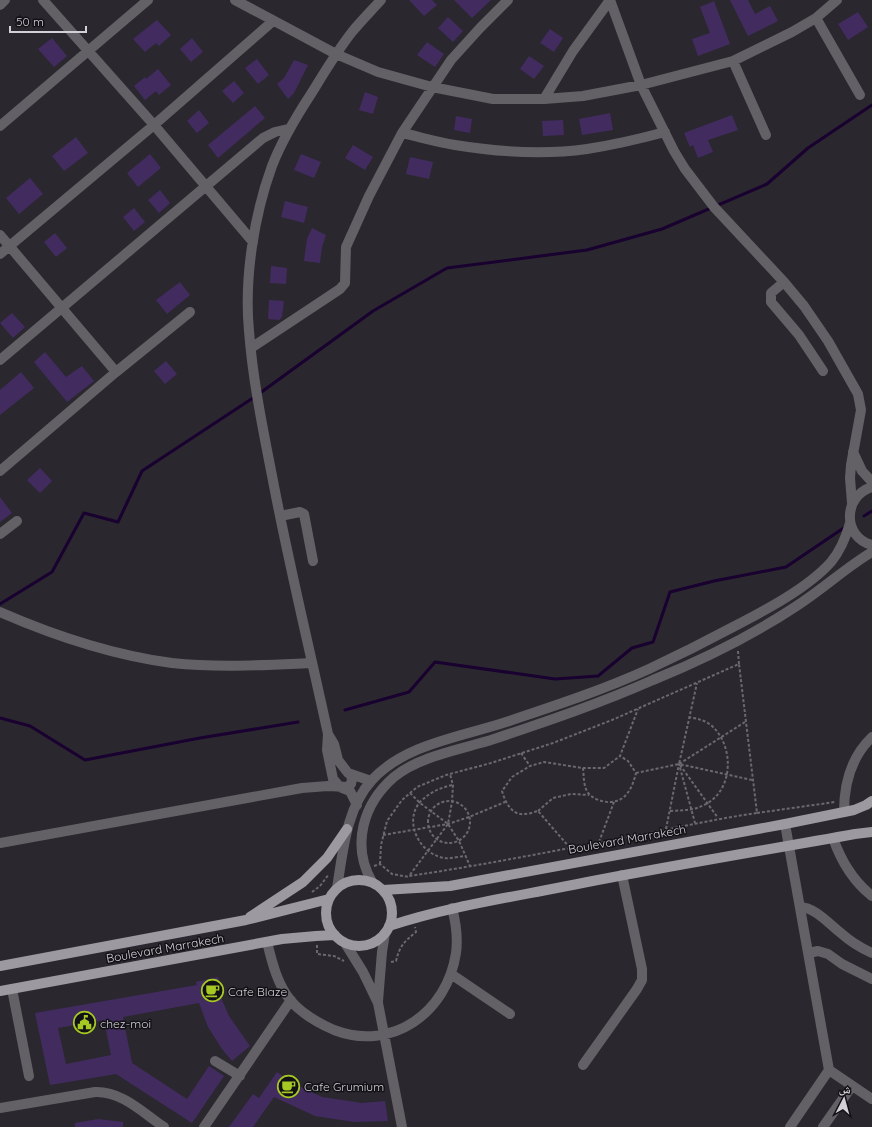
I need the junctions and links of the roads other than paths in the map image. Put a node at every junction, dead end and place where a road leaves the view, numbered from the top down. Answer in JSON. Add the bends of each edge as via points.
{"nodes":[{"id":1,"x":5,"y":0,"type":"edge"},
{"id":2,"x":44,"y":0,"type":"edge"},
{"id":3,"x":148,"y":0,"type":"edge"},
{"id":4,"x":235,"y":0,"type":"edge"},
{"id":5,"x":381,"y":0,"type":"edge"},
{"id":6,"x":508,"y":0,"type":"edge"},
{"id":7,"x":610,"y":0,"type":"edge"},
{"id":8,"x":838,"y":0,"type":"edge"},
{"id":9,"x":0,"y":4,"type":"edge"},
{"id":10,"x":816,"y":18,"type":"junction"},
{"id":11,"x":273,"y":21,"type":"junction"},
{"id":12,"x":88,"y":50,"type":"junction"},
{"id":13,"x":336,"y":54,"type":"junction"},
{"id":14,"x":732,"y":61,"type":"junction"},
{"id":15,"x":641,"y":85,"type":"junction"},
{"id":16,"x":432,"y":87,"type":"junction"},
{"id":17,"x":860,"y":96,"type":"dead end"},
{"id":18,"x":544,"y":99,"type":"junction"},
{"id":19,"x":154,"y":125,"type":"junction"},
{"id":20,"x":0,"y":126,"type":"edge"},
{"id":21,"x":288,"y":129,"type":"junction"},
{"id":22,"x":665,"y":132,"type":"junction"},
{"id":23,"x":402,"y":133,"type":"junction"},
{"id":24,"x":766,"y":135,"type":"dead end"},
{"id":25,"x":205,"y":187,"type":"junction"},
{"id":26,"x":0,"y":235,"type":"edge"},
{"id":27,"x":253,"y":242,"type":"junction"},
{"id":28,"x":10,"y":246,"type":"junction"},
{"id":29,"x":0,"y":254,"type":"edge"},
{"id":30,"x":784,"y":282,"type":"junction"},
{"id":31,"x":63,"y":308,"type":"junction"},
{"id":32,"x":190,"y":312,"type":"dead end"},
{"id":33,"x":251,"y":348,"type":"junction"},
{"id":34,"x":0,"y":360,"type":"edge"},
{"id":35,"x":823,"y":371,"type":"dead end"},
{"id":36,"x":116,"y":372,"type":"junction"},
{"id":37,"x":853,"y":452,"type":"junction"},
{"id":38,"x":0,"y":471,"type":"edge"},
{"id":39,"x":872,"y":482,"type":"edge"},
{"id":40,"x":872,"y":487,"type":"edge"},
{"id":41,"x":852,"y":503,"type":"junction"},
{"id":42,"x":280,"y":516,"type":"junction"},
{"id":43,"x":17,"y":521,"type":"dead end"},
{"id":44,"x":850,"y":523,"type":"junction"},
{"id":45,"x":0,"y":534,"type":"edge"},
{"id":46,"x":872,"y":546,"type":"edge"},
{"id":47,"x":872,"y":552,"type":"edge"},
{"id":48,"x":313,"y":561,"type":"dead end"},
{"id":49,"x":0,"y":612,"type":"edge"},
{"id":50,"x":312,"y":663,"type":"junction"},
{"id":51,"x":328,"y":734,"type":"junction"},
{"id":52,"x":872,"y":737,"type":"edge"},
{"id":53,"x":350,"y":774,"type":"junction"},
{"id":54,"x":332,"y":776,"type":"junction"},
{"id":55,"x":371,"y":781,"type":"junction"},
{"id":56,"x":340,"y":787,"type":"junction"},
{"id":57,"x":302,"y":788,"type":"junction"},
{"id":58,"x":872,"y":801,"type":"edge"},
{"id":59,"x":357,"y":805,"type":"junction"},
{"id":60,"x":844,"y":812,"type":"junction"},
{"id":61,"x":785,"y":824,"type":"junction"},
{"id":62,"x":347,"y":829,"type":"junction"},
{"id":63,"x":872,"y":832,"type":"edge"},
{"id":64,"x":833,"y":838,"type":"junction"},
{"id":65,"x":0,"y":843,"type":"edge"},
{"id":66,"x":790,"y":846,"type":"junction"},
{"id":67,"x":622,"y":875,"type":"junction"},
{"id":68,"x":372,"y":882,"type":"junction"},
{"id":69,"x":337,"y":888,"type":"junction"},
{"id":70,"x":383,"y":890,"type":"junction"},
{"id":71,"x":872,"y":896,"type":"edge"},
{"id":72,"x":329,"y":899,"type":"junction"},
{"id":73,"x":800,"y":907,"type":"junction"},
{"id":74,"x":452,"y":908,"type":"junction"},
{"id":75,"x":246,"y":920,"type":"junction"},
{"id":76,"x":387,"y":929,"type":"junction"},
{"id":77,"x":335,"y":935,"type":"junction"},
{"id":78,"x":267,"y":942,"type":"junction"},
{"id":79,"x":345,"y":943,"type":"junction"},
{"id":80,"x":809,"y":953,"type":"junction"},
{"id":81,"x":872,"y":953,"type":"edge"},
{"id":82,"x":0,"y":966,"type":"edge"},
{"id":83,"x":451,"y":974,"type":"junction"},
{"id":84,"x":872,"y":979,"type":"edge"},
{"id":85,"x":12,"y":989,"type":"junction"},
{"id":86,"x":0,"y":991,"type":"edge"},
{"id":87,"x":291,"y":1000,"type":"junction"},
{"id":88,"x":378,"y":1003,"type":"junction"},
{"id":89,"x":510,"y":1014,"type":"dead end"},
{"id":90,"x":384,"y":1035,"type":"junction"},
{"id":91,"x":215,"y":1060,"type":"dead end"},
{"id":92,"x":583,"y":1064,"type":"dead end"},
{"id":93,"x":829,"y":1070,"type":"junction"},
{"id":94,"x":28,"y":1076,"type":"dead end"},
{"id":95,"x":240,"y":1076,"type":"junction"},
{"id":96,"x":852,"y":1086,"type":"junction"},
{"id":97,"x":872,"y":1100,"type":"edge"},
{"id":98,"x":0,"y":1108,"type":"edge"},
{"id":99,"x":164,"y":1127,"type":"edge"},
{"id":100,"x":204,"y":1127,"type":"edge"},
{"id":101,"x":402,"y":1127,"type":"edge"},
{"id":102,"x":790,"y":1127,"type":"edge"},
{"id":103,"x":824,"y":1127,"type":"edge"}],
"edges":[{"from":1,"to":9,"type":"street"},
{"from":2,"to":12,"type":"street"},
{"from":3,"to":12,"type":"street"},
{"from":4,"to":11,"type":"street"},
{"from":5,"to":13,"type":"street"},
{"from":6,"to":16,"type":"street","via":[[451,60]]},
{"from":7,"to":15,"type":"street"},
{"from":7,"to":18,"type":"street","via":[[573,51]]},
{"from":8,"to":10,"type":"street"},
{"from":10,"to":14,"type":"street"},
{"from":10,"to":17,"type":"street"},
{"from":11,"to":13,"type":"street"},
{"from":11,"to":19,"type":"street"},
{"from":12,"to":19,"type":"street"},
{"from":12,"to":20,"type":"street"},
{"from":13,"to":16,"type":"street","via":[[378,72]]},
{"from":13,"to":21,"type":"street"},
{"from":14,"to":15,"type":"street"},
{"from":14,"to":24,"type":"street"},
{"from":15,"to":18,"type":"street","via":[[583,96]]},
{"from":15,"to":22,"type":"street"},
{"from":16,"to":18,"type":"street","via":[[493,99]]},
{"from":16,"to":23,"type":"street"},
{"from":19,"to":25,"type":"street"},
{"from":19,"to":28,"type":"street"},
{"from":21,"to":25,"type":"street","via":[[263,138]]},
{"from":21,"to":27,"type":"street","via":[[266,184]]},
{"from":22,"to":23,"type":"street","via":[[585,149],[542,152],[502,151],[455,145]]},
{"from":22,"to":30,"type":"street","via":[[674,151],[698,186],[731,226]]},
{"from":23,"to":33,"type":"street","via":[[346,247],[345,283],[340,289]]},
{"from":25,"to":27,"type":"street"},
{"from":25,"to":31,"type":"street"},
{"from":26,"to":28,"type":"street"},
{"from":27,"to":33,"type":"street","via":[[248,296]]},
{"from":28,"to":29,"type":"street"},
{"from":28,"to":31,"type":"street"},
{"from":30,"to":35,"type":"street","via":[[771,293],[771,302],[799,335]]},
{"from":30,"to":37,"type":"street","via":[[828,341],[858,394],[861,410]]},
{"from":31,"to":34,"type":"street"},
{"from":31,"to":36,"type":"street"},
{"from":32,"to":36,"type":"street"},
{"from":33,"to":42,"type":"street","via":[[256,396]]},
{"from":36,"to":38,"type":"street"},
{"from":37,"to":39,"type":"street","via":[[862,471]]},
{"from":37,"to":41,"type":"street","via":[[850,478]]},
{"from":40,"to":41,"type":"street","via":[[860,493]]},
{"from":41,"to":44,"type":"street"},
{"from":42,"to":48,"type":"street","via":[[300,512],[304,514]]},
{"from":42,"to":50,"type":"street"},
{"from":43,"to":45,"type":"street"},
{"from":44,"to":46,"type":"street","via":[[855,534]]},
{"from":44,"to":55,"type":"street","via":[[841,547],[826,567],[787,596],[746,620],[622,681],[525,716],[412,751],[390,764]]},
{"from":47,"to":68,"type":"street","via":[[794,608],[741,639],[686,666],[586,707],[492,740],[433,757],[404,770],[380,791],[366,818],[361,852],[365,869]]},
{"from":49,"to":50,"type":"street","via":[[67,639],[147,659],[226,666]]},
{"from":50,"to":51,"type":"street"},
{"from":51,"to":53,"type":"street","via":[[334,744],[338,760]]},
{"from":51,"to":54,"type":"street","via":[[327,750]]},
{"from":52,"to":60,"type":"street","via":[[851,768],[847,779]]},
{"from":53,"to":54,"type":"street"},
{"from":53,"to":55,"type":"street"},
{"from":53,"to":56,"type":"street","via":[[352,778],[349,786]]},
{"from":54,"to":56,"type":"street"},
{"from":54,"to":57,"type":"street"},
{"from":55,"to":59,"type":"street"},
{"from":56,"to":57,"type":"street"},
{"from":56,"to":59,"type":"street","via":[[350,792]]},
{"from":57,"to":65,"type":"street"},
{"from":58,"to":60,"type":"main road","name":"Boulevard Marrakech"},
{"from":59,"to":62,"type":"street"},
{"from":60,"to":61,"type":"main road","name":"Boulevard Marrakech"},
{"from":61,"to":66,"type":"street"},
{"from":61,"to":70,"type":"main road","name":"Boulevard Marrakech","via":[[450,886]]},
{"from":62,"to":69,"type":"street"},
{"from":62,"to":75,"type":"main road","via":[[326,858],[303,882]]},
{"from":63,"to":64,"type":"main road"},
{"from":64,"to":66,"type":"main road"},
{"from":64,"to":71,"type":"street","via":[[849,872]]},
{"from":66,"to":67,"type":"main road"},
{"from":66,"to":73,"type":"street"},
{"from":67,"to":74,"type":"main road"},
{"from":67,"to":92,"type":"street","via":[[642,969],[642,980]]},
{"from":68,"to":69,"type":"main road","via":[[350,881]]},
{"from":68,"to":70,"type":"main road"},
{"from":69,"to":72,"type":"main road"},
{"from":70,"to":76,"type":"main road","via":[[388,896],[392,911]]},
{"from":72,"to":75,"type":"main road","name":"Boulevard Marrakech"},
{"from":72,"to":77,"type":"main road","via":[[327,922]]},
{"from":73,"to":80,"type":"street"},
{"from":73,"to":81,"type":"street","via":[[813,911],[843,935]]},
{"from":74,"to":76,"type":"main road","via":[[414,918]]},
{"from":74,"to":83,"type":"street","via":[[457,941]]},
{"from":75,"to":82,"type":"main road","name":"Boulevard Marrakech"},
{"from":76,"to":79,"type":"main road","via":[[375,941],[363,946]]},
{"from":76,"to":88,"type":"street","via":[[380,964]]},
{"from":77,"to":78,"type":"main road","name":"Boulevard Marrakech"},
{"from":77,"to":79,"type":"main road"},
{"from":78,"to":85,"type":"main road","name":"Boulevard Marrakech"},
{"from":78,"to":87,"type":"street","via":[[281,985]]},
{"from":79,"to":88,"type":"street"},
{"from":80,"to":84,"type":"street","via":[[818,951],[828,954]]},
{"from":80,"to":93,"type":"street"},
{"from":83,"to":89,"type":"street"},
{"from":83,"to":90,"type":"street","via":[[440,995],[425,1013],[396,1032]]},
{"from":85,"to":86,"type":"main road","name":"Boulevard Marrakech"},
{"from":85,"to":94,"type":"street"},
{"from":87,"to":90,"type":"street","via":[[312,1019],[340,1032],[354,1036]]},
{"from":87,"to":95,"type":"street"},
{"from":88,"to":90,"type":"street"},
{"from":90,"to":101,"type":"street"},
{"from":91,"to":95,"type":"street"},
{"from":93,"to":96,"type":"street"},
{"from":93,"to":102,"type":"street"},
{"from":95,"to":100,"type":"street"},
{"from":96,"to":97,"type":"street"},
{"from":96,"to":103,"type":"street"},
{"from":98,"to":99,"type":"street","via":[[95,1092],[108,1093],[125,1100]]}]}
